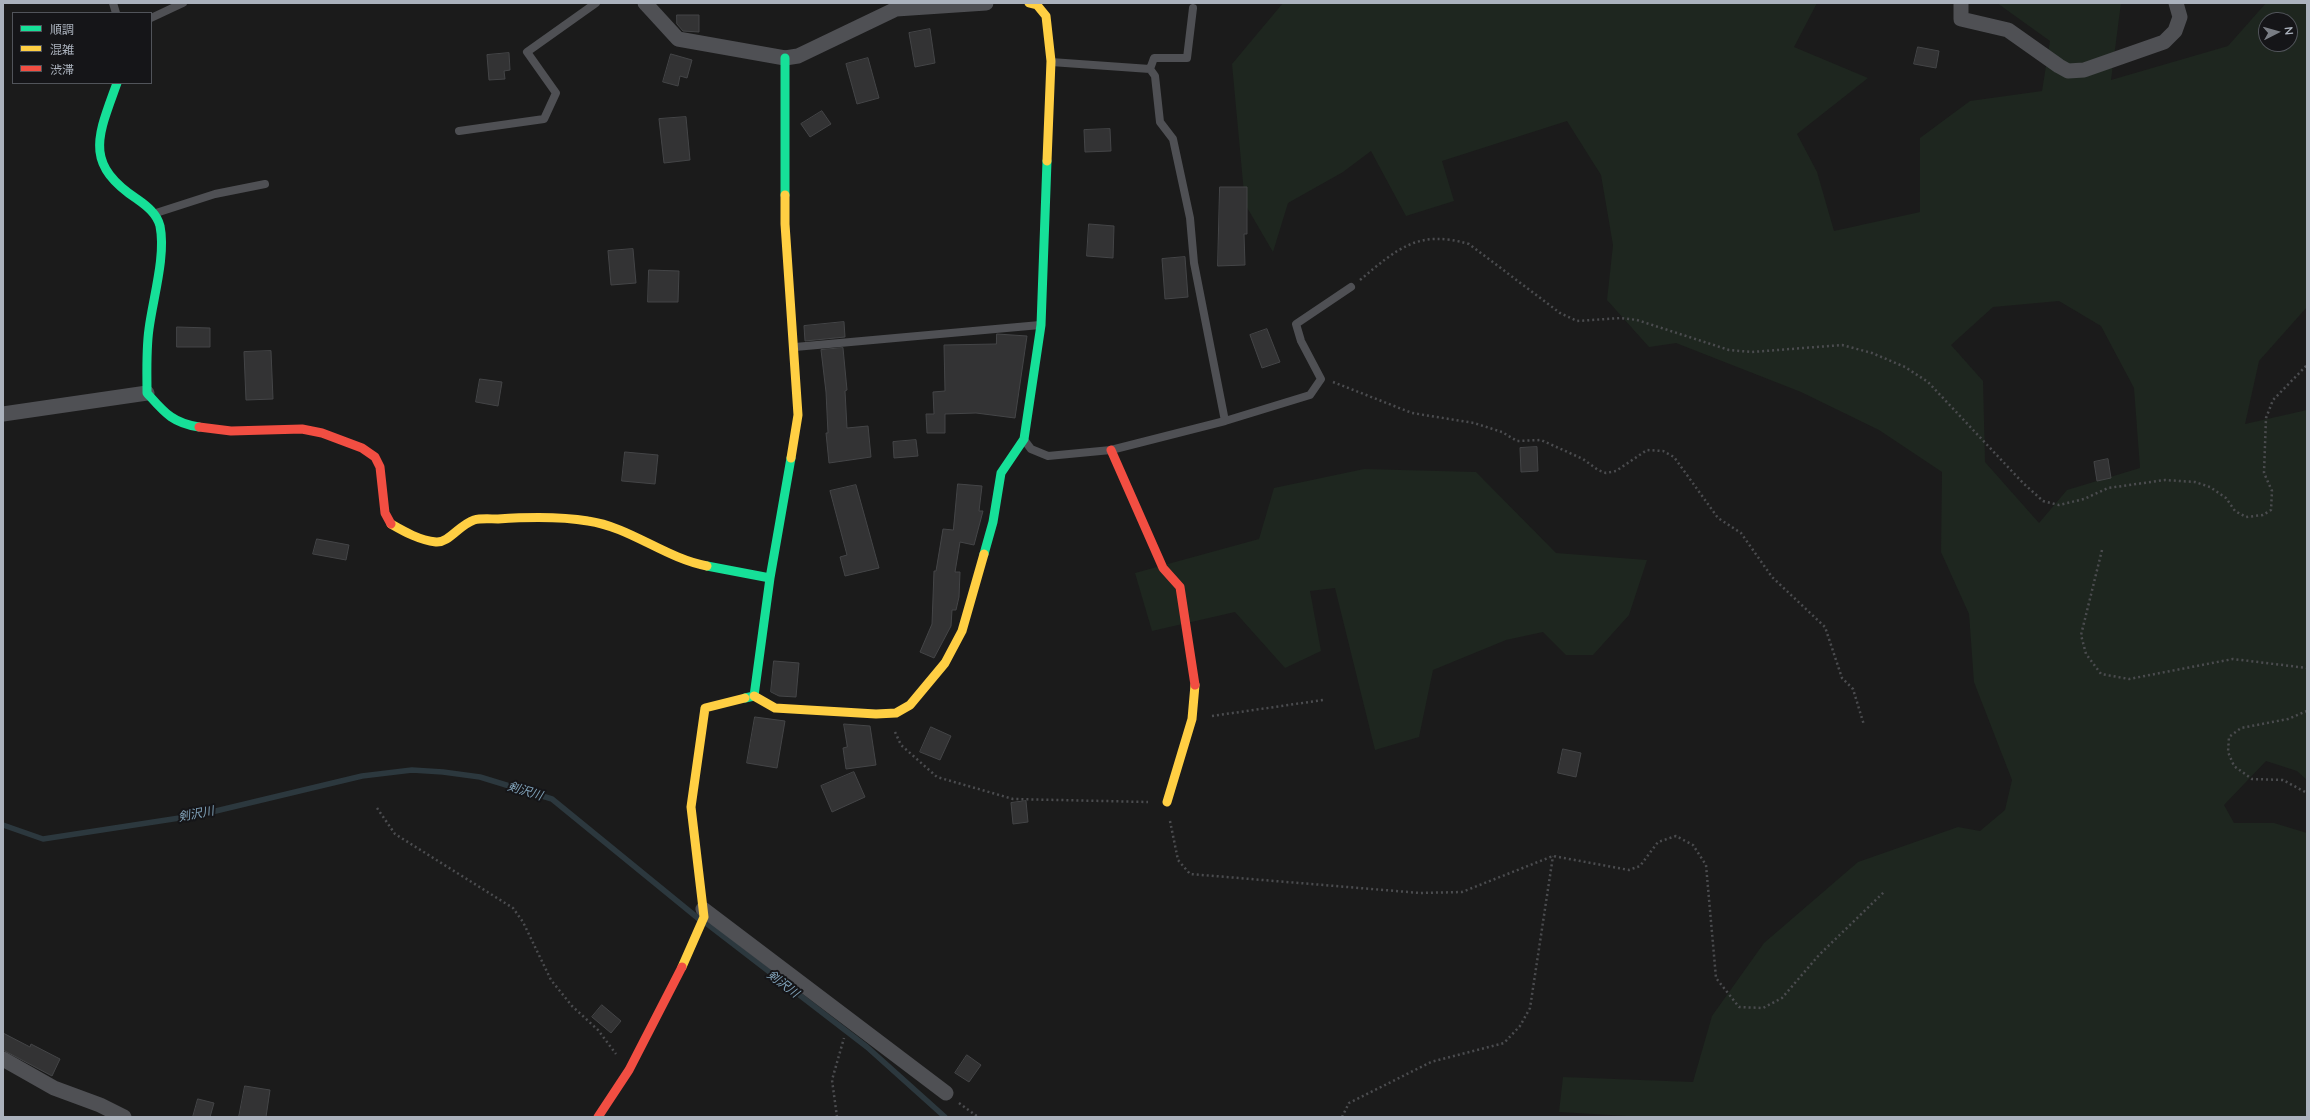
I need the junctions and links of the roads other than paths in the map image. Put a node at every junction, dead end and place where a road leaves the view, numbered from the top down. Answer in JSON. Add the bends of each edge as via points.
{"nodes":[{"id":1,"x":183,"y":3,"type":"edge"},
{"id":2,"x":596,"y":3,"type":"edge"},
{"id":3,"x":645,"y":3,"type":"edge"},
{"id":4,"x":986,"y":3,"type":"edge"},
{"id":5,"x":1029,"y":3,"type":"edge"},
{"id":6,"x":1961,"y":3,"type":"edge"},
{"id":7,"x":2176,"y":3,"type":"edge"},
{"id":8,"x":896,"y":6,"type":"edge"},
{"id":9,"x":1193,"y":8,"type":"dead end"},
{"id":10,"x":152,"y":18,"type":"edge"},
{"id":11,"x":785,"y":58,"type":"junction"},
{"id":12,"x":1051,"y":61,"type":"junction"},
{"id":13,"x":1150,"y":69,"type":"junction"},
{"id":14,"x":117,"y":84,"type":"edge"},
{"id":15,"x":459,"y":131,"type":"dead end"},
{"id":16,"x":265,"y":184,"type":"dead end"},
{"id":17,"x":156,"y":213,"type":"junction"},
{"id":18,"x":1351,"y":287,"type":"road end"},
{"id":19,"x":1041,"y":325,"type":"junction"},
{"id":20,"x":795,"y":347,"type":"junction"},
{"id":21,"x":147,"y":393,"type":"junction"},
{"id":22,"x":3,"y":414,"type":"edge"},
{"id":23,"x":1225,"y":421,"type":"junction"},
{"id":24,"x":1024,"y":439,"type":"junction"},
{"id":25,"x":1111,"y":450,"type":"junction"},
{"id":26,"x":770,"y":578,"type":"junction"},
{"id":27,"x":754,"y":696,"type":"junction"},
{"id":28,"x":1167,"y":802,"type":"road end"},
{"id":29,"x":703,"y":913,"type":"junction"},
{"id":30,"x":3,"y":1059,"type":"edge"},
{"id":31,"x":946,"y":1093,"type":"road end"},
{"id":32,"x":124,"y":1117,"type":"edge"},
{"id":33,"x":598,"y":1117,"type":"edge"}],
"edges":[{"from":1,"to":10,"type":"lane"},
{"from":2,"to":15,"type":"lane","via":[[527,52],[556,93],[544,119]]},
{"from":3,"to":11,"type":"street","via":[[678,39]]},
{"from":4,"to":8,"type":"street"},
{"from":5,"to":12,"type":"street","via":[[1038,5],[1046,16]]},
{"from":6,"to":7,"type":"street","via":[[1961,19],[2008,30],[2038,53],[2068,71],[2084,70],[2164,42],[2175,31],[2180,16]]},
{"from":8,"to":11,"type":"street","via":[[798,56]]},
{"from":9,"to":13,"type":"lane","via":[[1187,58],[1154,58]]},
{"from":11,"to":20,"type":"street","via":[[785,224]]},
{"from":12,"to":13,"type":"lane"},
{"from":12,"to":19,"type":"street"},
{"from":13,"to":23,"type":"lane","via":[[1155,76],[1160,122],[1173,139],[1190,218],[1194,263]]},
{"from":14,"to":17,"type":"street","via":[[101,127],[99,147],[102,163],[109,178],[118,187]]},
{"from":16,"to":17,"type":"lane","via":[[215,194]]},
{"from":17,"to":21,"type":"street","via":[[160,226],[158,276],[147,342]]},
{"from":18,"to":23,"type":"lane","via":[[1296,324],[1301,341],[1321,378],[1310,395]]},
{"from":19,"to":20,"type":"lane"},
{"from":19,"to":24,"type":"street"},
{"from":20,"to":26,"type":"street","via":[[798,415]]},
{"from":21,"to":22,"type":"street"},
{"from":21,"to":26,"type":"street","via":[[170,418],[184,425],[231,431],[302,429],[322,433],[362,448],[375,457],[380,467],[385,513],[390,523],[413,536],[437,542],[450,538],[456,529],[474,520],[544,516],[590,521],[636,537],[691,563]]},
{"from":23,"to":25,"type":"lane"},
{"from":24,"to":25,"type":"lane","via":[[1031,448],[1048,456]]},
{"from":24,"to":27,"type":"street","via":[[1001,473],[992,522],[962,631],[944,663],[910,706],[896,713],[887,714],[775,708]]},
{"from":25,"to":28,"type":"street","via":[[1163,568],[1180,588],[1196,692],[1192,719]]},
{"from":26,"to":27,"type":"street"},
{"from":27,"to":29,"type":"street","via":[[705,708],[691,807]]},
{"from":29,"to":31,"type":"street","via":[[847,1028]]},
{"from":29,"to":33,"type":"street","via":[[700,930],[690,952],[629,1070]]},
{"from":30,"to":32,"type":"street","via":[[54,1088]]}]}
